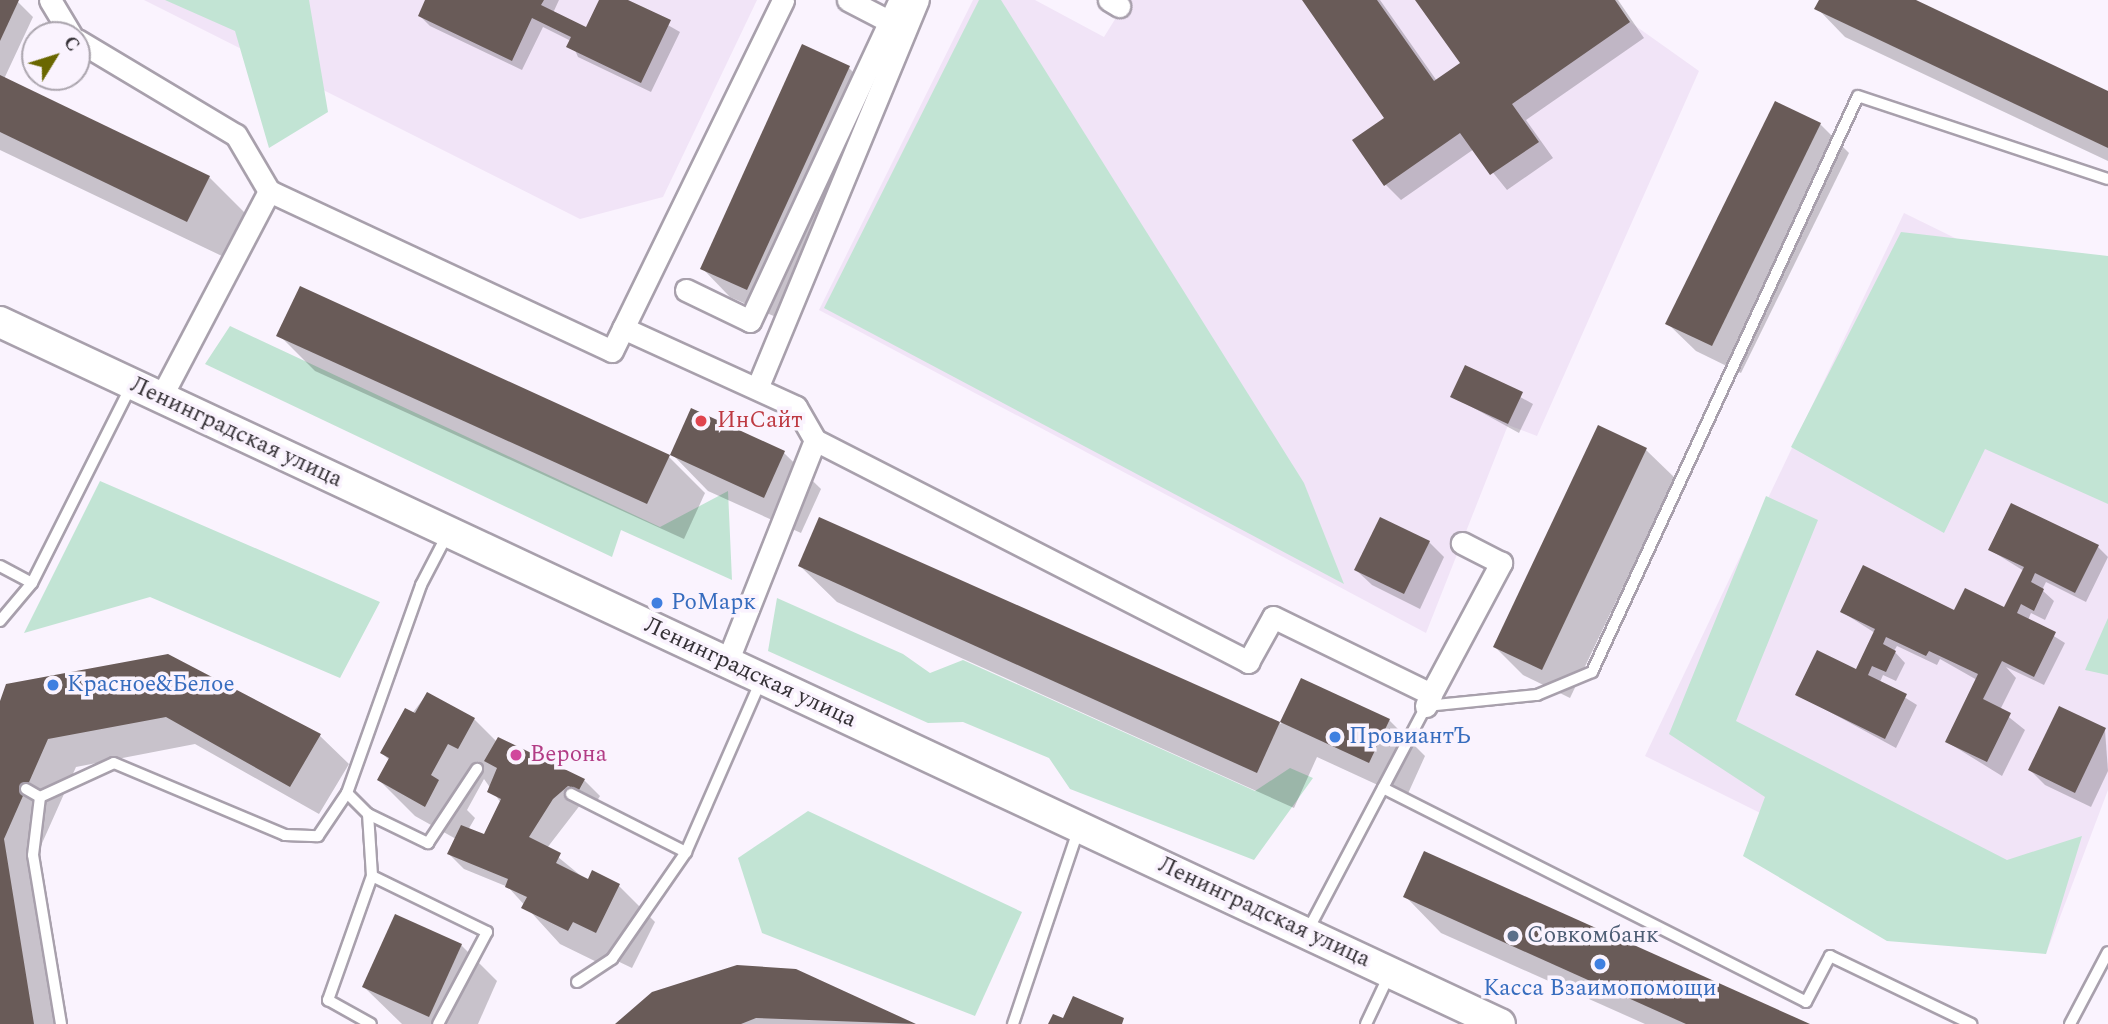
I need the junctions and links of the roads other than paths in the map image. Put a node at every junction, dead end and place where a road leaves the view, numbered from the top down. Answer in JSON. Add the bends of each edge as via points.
{"nodes":[{"id":1,"x":50,"y":0,"type":"edge"},
{"id":2,"x":783,"y":0,"type":"edge"},
{"id":3,"x":848,"y":0,"type":"edge"},
{"id":4,"x":900,"y":0,"type":"edge"},
{"id":5,"x":918,"y":0,"type":"edge"},
{"id":6,"x":63,"y":21,"type":"edge"},
{"id":7,"x":897,"y":26,"type":"junction"},
{"id":8,"x":91,"y":48,"type":"edge"},
{"id":9,"x":2108,"y":179,"type":"edge"},
{"id":10,"x":269,"y":191,"type":"junction"},
{"id":11,"x":686,"y":290,"type":"dead end"},
{"id":12,"x":0,"y":322,"type":"edge"},
{"id":13,"x":622,"y":328,"type":"junction"},
{"id":14,"x":132,"y":384,"type":"junction"},
{"id":15,"x":758,"y":386,"type":"junction"},
{"id":16,"x":161,"y":397,"type":"junction"},
{"id":17,"x":815,"y":440,"type":"junction"},
{"id":18,"x":449,"y":532,"type":"junction"},
{"id":19,"x":1462,"y":543,"type":"dead end"},
{"id":20,"x":0,"y":566,"type":"edge"},
{"id":21,"x":32,"y":583,"type":"junction"},
{"id":22,"x":0,"y":621,"type":"edge"},
{"id":23,"x":727,"y":662,"type":"junction"},
{"id":24,"x":762,"y":679,"type":"junction"},
{"id":25,"x":1429,"y":700,"type":"junction"},
{"id":26,"x":477,"y":769,"type":"dead end"},
{"id":27,"x":1383,"y":788,"type":"junction"},
{"id":28,"x":26,"y":789,"type":"dead end"},
{"id":29,"x":347,"y":793,"type":"junction"},
{"id":30,"x":571,"y":794,"type":"dead end"},
{"id":31,"x":40,"y":797,"type":"junction"},
{"id":32,"x":368,"y":814,"type":"junction"},
{"id":33,"x":1080,"y":827,"type":"junction"},
{"id":34,"x":686,"y":852,"type":"junction"},
{"id":35,"x":372,"y":876,"type":"junction"},
{"id":36,"x":1306,"y":933,"type":"junction"},
{"id":37,"x":2108,"y":952,"type":"edge"},
{"id":38,"x":1390,"y":973,"type":"junction"},
{"id":39,"x":577,"y":982,"type":"dead end"},
{"id":40,"x":61,"y":1024,"type":"edge"},
{"id":41,"x":371,"y":1024,"type":"edge"},
{"id":42,"x":438,"y":1024,"type":"edge"},
{"id":43,"x":1013,"y":1024,"type":"edge"},
{"id":44,"x":1366,"y":1024,"type":"edge"},
{"id":45,"x":1500,"y":1024,"type":"edge"},
{"id":46,"x":1971,"y":1024,"type":"edge"},
{"id":47,"x":2070,"y":1024,"type":"edge"}],
"edges":[{"from":1,"to":6,"type":"street"},
{"from":2,"to":13,"type":"street"},
{"from":3,"to":7,"type":"street"},
{"from":4,"to":7,"type":"street"},
{"from":5,"to":7,"type":"street"},
{"from":7,"to":11,"type":"street","via":[[750,321]]},
{"from":7,"to":15,"type":"street"},
{"from":8,"to":10,"type":"street","via":[[236,135]]},
{"from":9,"to":25,"type":"lane","via":[[1858,96],[1592,672],[1537,695]]},
{"from":10,"to":13,"type":"street","via":[[612,351]]},
{"from":10,"to":16,"type":"street"},
{"from":12,"to":14,"type":"main road","name":"Ленинградская улица"},
{"from":13,"to":15,"type":"street"},
{"from":14,"to":16,"type":"main road","name":"Ленинградская улица"},
{"from":14,"to":21,"type":"lane"},
{"from":15,"to":17,"type":"street","via":[[796,407]]},
{"from":16,"to":18,"type":"main road","name":"Ленинградская улица"},
{"from":17,"to":23,"type":"street"},
{"from":17,"to":25,"type":"street","via":[[1248,662],[1273,617]]},
{"from":18,"to":23,"type":"main road","name":"Ленинградская улица"},
{"from":18,"to":29,"type":"lane","via":[[421,585]]},
{"from":19,"to":25,"type":"street","via":[[1501,563]]},
{"from":20,"to":21,"type":"lane"},
{"from":21,"to":22,"type":"lane"},
{"from":23,"to":24,"type":"main road","name":"Ленинградская улица"},
{"from":24,"to":33,"type":"main road","name":"Ленинградская улица"},
{"from":24,"to":34,"type":"lane"},
{"from":25,"to":27,"type":"lane"},
{"from":26,"to":32,"type":"lane","via":[[428,843]]},
{"from":27,"to":36,"type":"lane"},
{"from":27,"to":46,"type":"lane","via":[[1806,1002],[1829,956]]},
{"from":28,"to":31,"type":"lane"},
{"from":29,"to":31,"type":"lane","via":[[318,836],[285,835],[114,762]]},
{"from":29,"to":32,"type":"lane"},
{"from":30,"to":34,"type":"lane"},
{"from":31,"to":40,"type":"lane","via":[[33,855]]},
{"from":32,"to":35,"type":"lane"},
{"from":33,"to":36,"type":"main road","name":"Ленинградская улица"},
{"from":33,"to":43,"type":"lane"},
{"from":34,"to":39,"type":"lane","via":[[612,959]]},
{"from":35,"to":41,"type":"lane","via":[[328,1000]]},
{"from":35,"to":42,"type":"lane","via":[[487,932]]},
{"from":36,"to":38,"type":"main road","name":"Ленинградская улица"},
{"from":37,"to":47,"type":"lane"},
{"from":38,"to":44,"type":"lane"},
{"from":38,"to":45,"type":"main road","name":"Ленинградская улица"}]}
